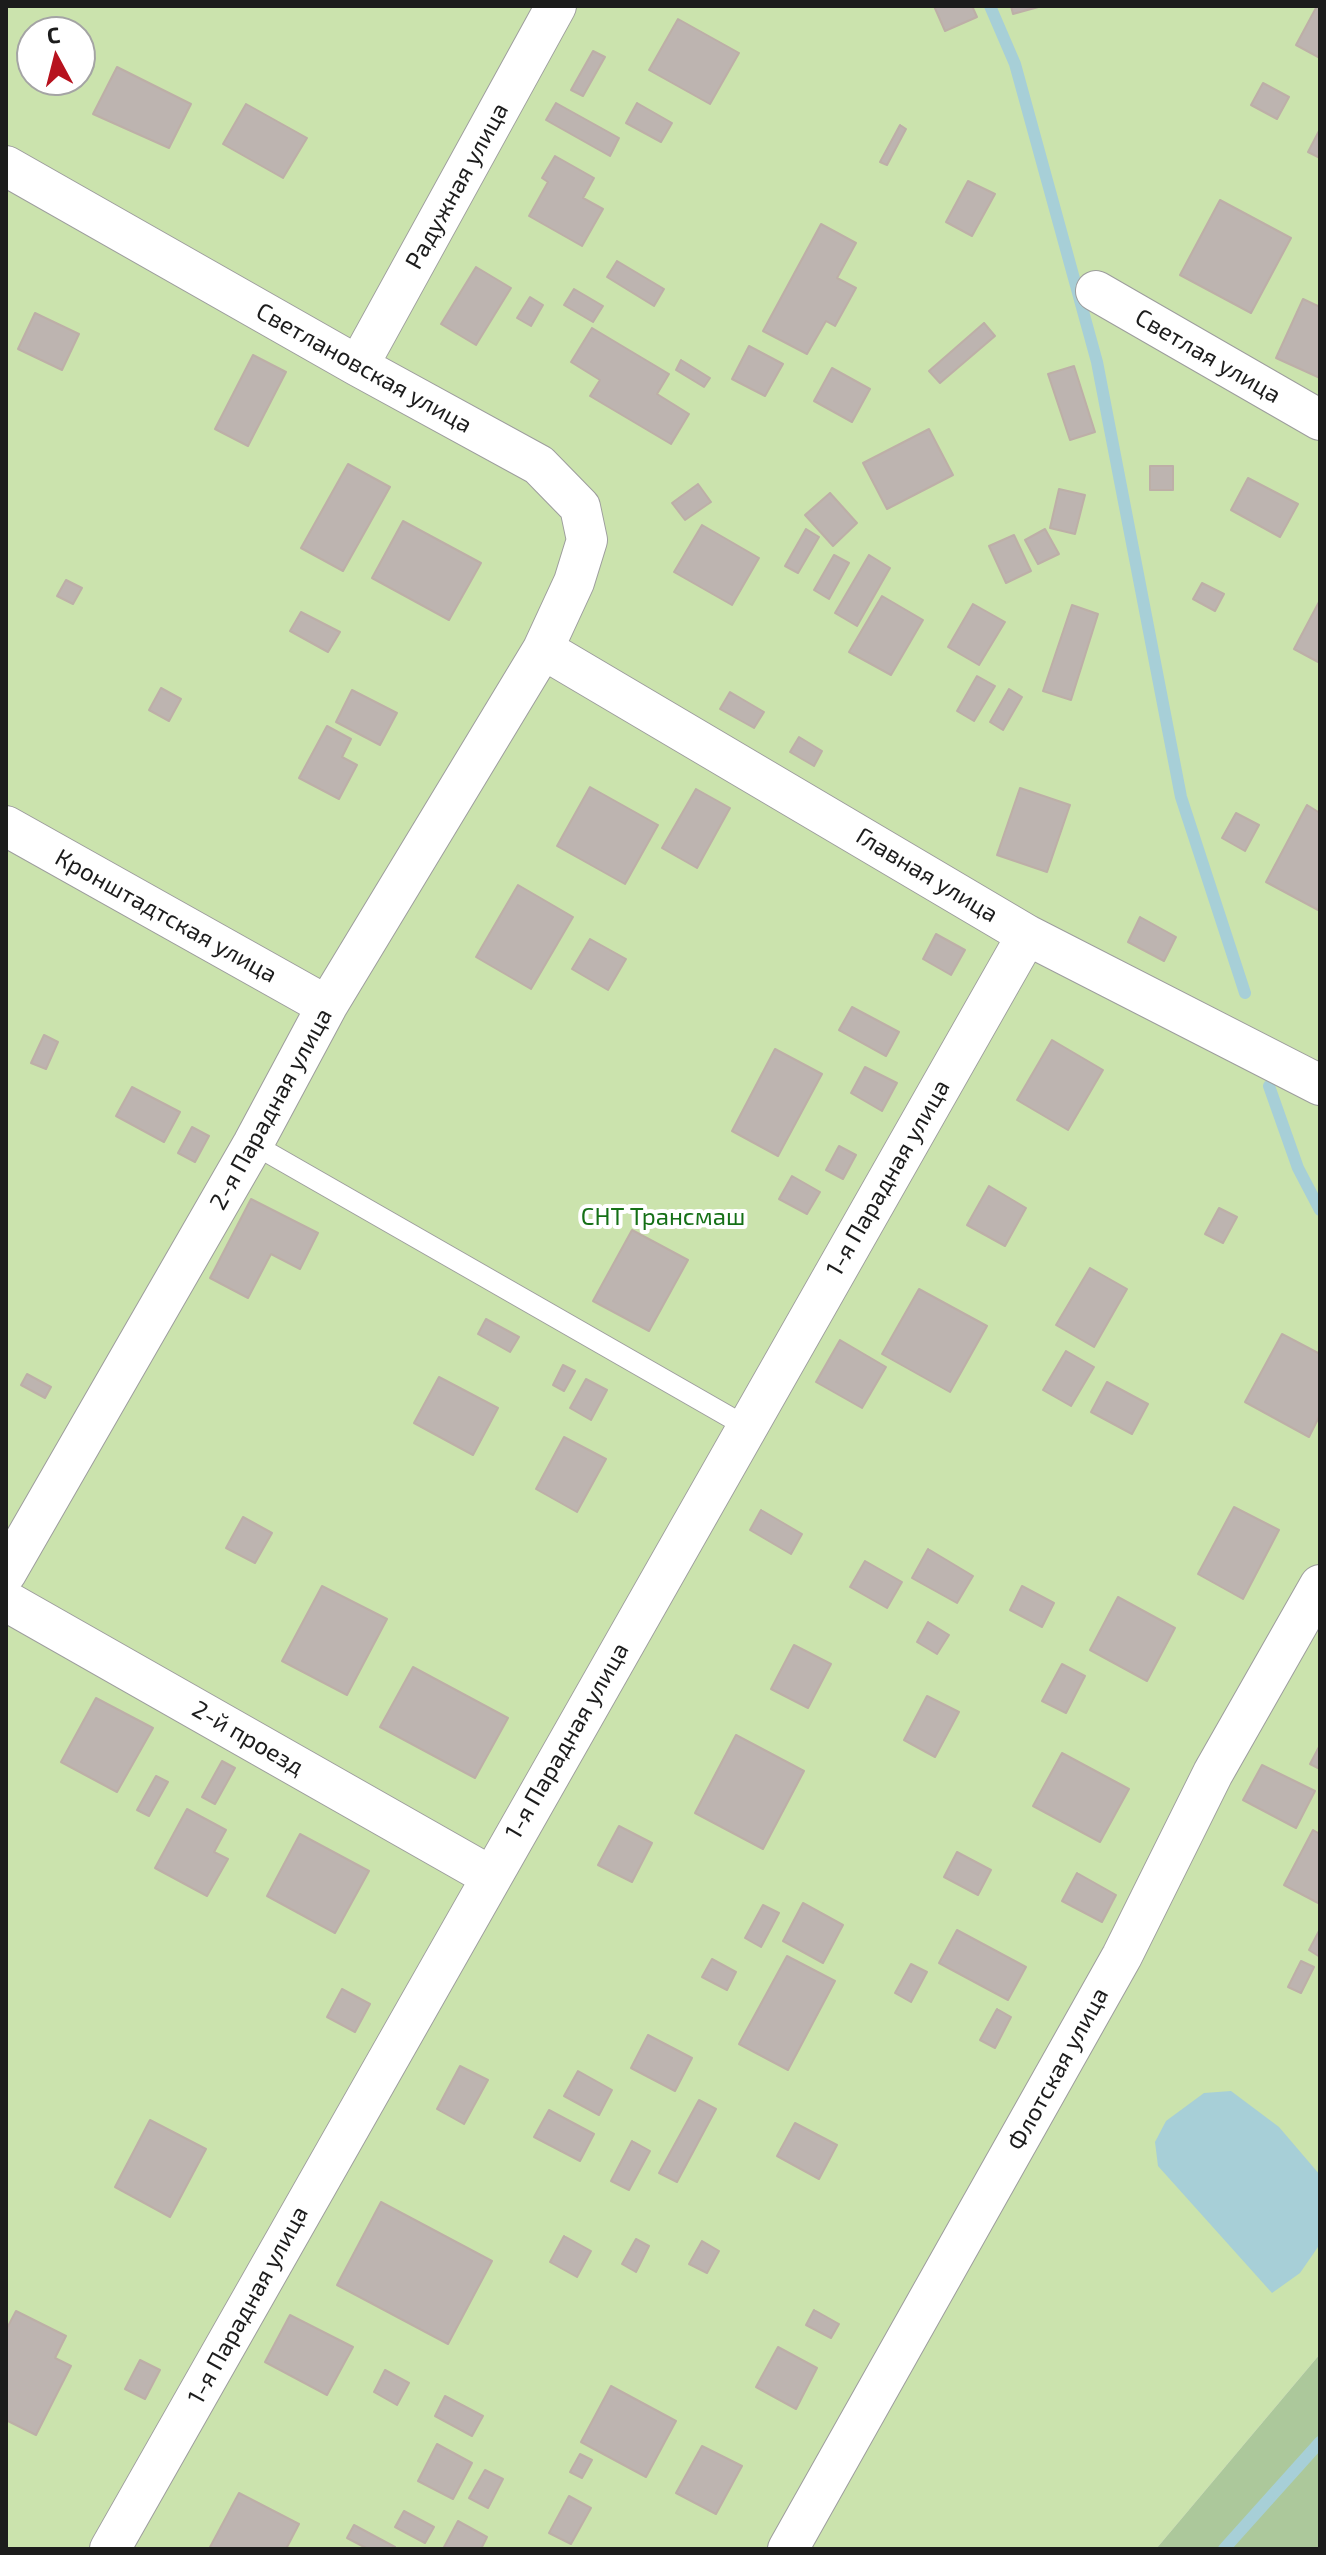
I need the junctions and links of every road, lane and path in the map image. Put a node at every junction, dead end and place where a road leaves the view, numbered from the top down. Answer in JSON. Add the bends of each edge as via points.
{"nodes":[{"id":1,"x":556,"y":6,"type":"edge"},
{"id":2,"x":6,"y":166,"type":"edge"},
{"id":3,"x":1096,"y":291,"type":"dead end"},
{"id":4,"x":358,"y":366,"type":"junction"},
{"id":5,"x":1320,"y":420,"type":"edge"},
{"id":6,"x":543,"y":649,"type":"junction"},
{"id":7,"x":6,"y":826,"type":"edge"},
{"id":8,"x":1027,"y":935,"type":"junction"},
{"id":9,"x":327,"y":1006,"type":"junction"},
{"id":10,"x":1316,"y":1073,"type":"edge"},
{"id":11,"x":253,"y":1144,"type":"junction"},
{"id":12,"x":747,"y":1427,"type":"junction"},
{"id":13,"x":6,"y":1573,"type":"edge"},
{"id":14,"x":1320,"y":1585,"type":"edge"},
{"id":15,"x":6,"y":1601,"type":"edge"},
{"id":16,"x":490,"y":1876,"type":"junction"},
{"id":17,"x":110,"y":2549,"type":"edge"},
{"id":18,"x":788,"y":2549,"type":"edge"}],
"edges":[{"from":1,"to":4,"type":"street","name":"Радужная улица"},
{"from":2,"to":4,"type":"street","name":"Светлановская улица"},
{"from":3,"to":5,"type":"street","name":"Светлая улица"},
{"from":4,"to":6,"type":"street","name":"Светлановская улица","via":[[539,465],[580,507],[587,540]]},
{"from":6,"to":8,"type":"street","name":"Главная улица"},
{"from":6,"to":9,"type":"street","name":"2-я Парадная улица"},
{"from":7,"to":9,"type":"street","name":"Кронштадтская улица"},
{"from":8,"to":10,"type":"street","name":"Главная улица"},
{"from":8,"to":12,"type":"street","name":"1-я Парадная улица"},
{"from":9,"to":11,"type":"street","name":"2-я Парадная улица"},
{"from":11,"to":12,"type":"lane"},
{"from":11,"to":13,"type":"street","name":"2-я Парадная улица"},
{"from":12,"to":16,"type":"street","name":"1-я Парадная улица"},
{"from":14,"to":18,"type":"street","name":"Флотская улица","via":[[1213,1773],[1122,1956]]},
{"from":15,"to":16,"type":"street","name":"2-й проезд"},
{"from":16,"to":17,"type":"street","name":"1-я Парадная улица"}]}
